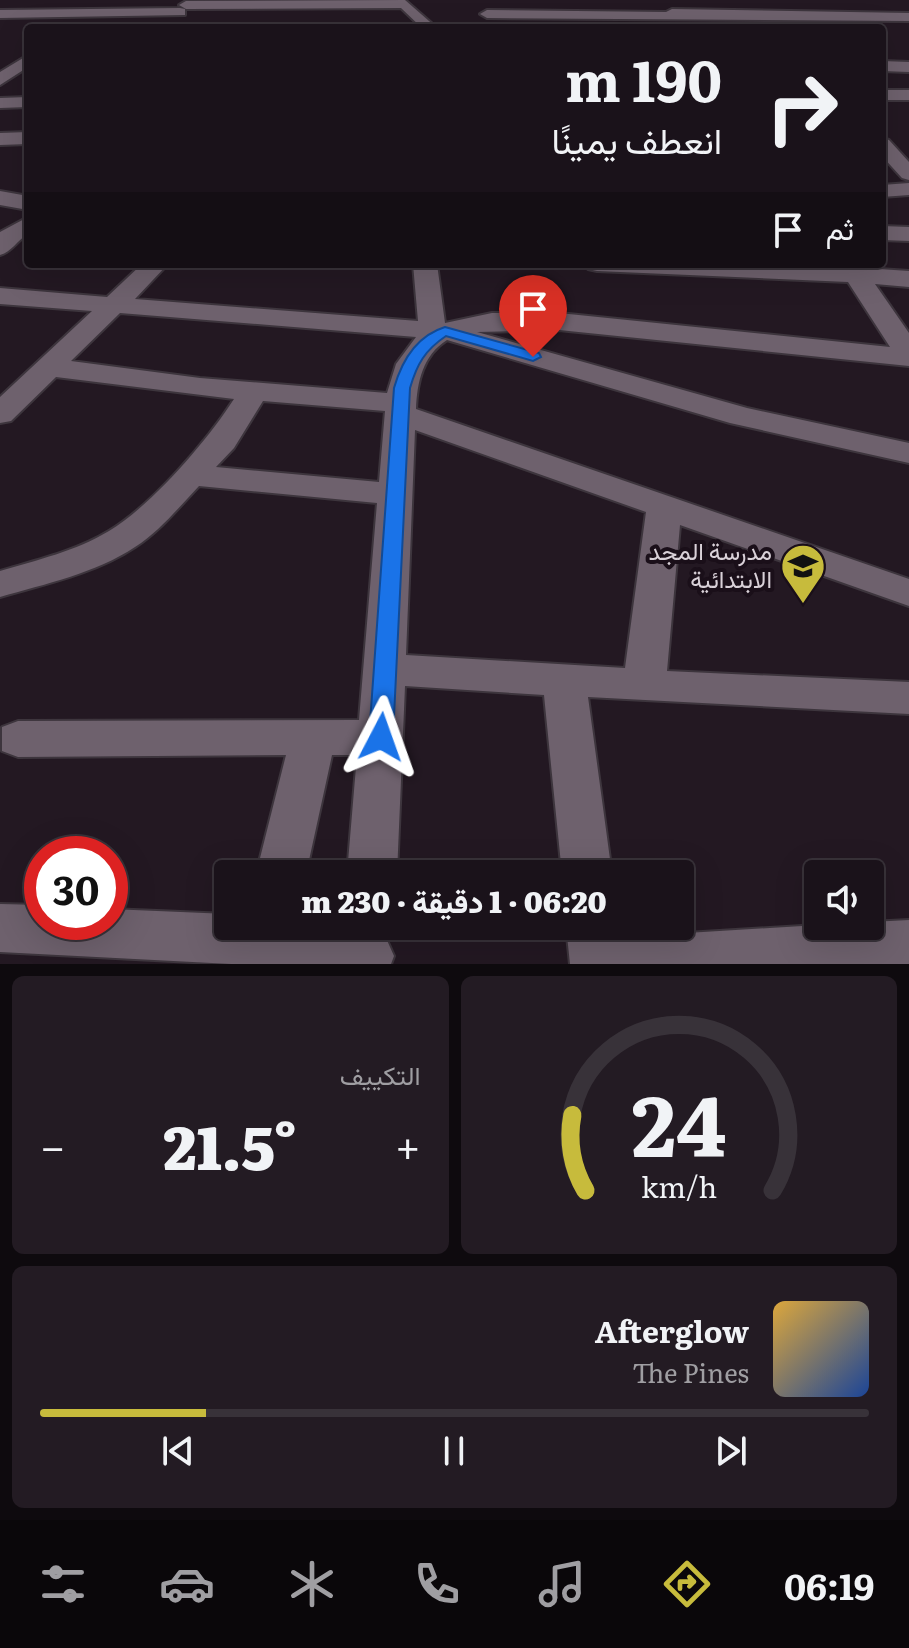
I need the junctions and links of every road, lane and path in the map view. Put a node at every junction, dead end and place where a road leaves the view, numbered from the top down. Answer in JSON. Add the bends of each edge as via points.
{"nodes":[{"id":1,"x":9,"y":0,"type":"edge"},
{"id":2,"x":76,"y":0,"type":"edge"},
{"id":3,"x":661,"y":0,"type":"edge"},
{"id":4,"x":886,"y":0,"type":"edge"},
{"id":5,"x":266,"y":2,"type":"edge"},
{"id":6,"x":404,"y":2,"type":"edge"},
{"id":7,"x":0,"y":8,"type":"edge"},
{"id":8,"x":607,"y":8,"type":"edge"},
{"id":9,"x":486,"y":11,"type":"edge"},
{"id":10,"x":105,"y":12,"type":"junction"},
{"id":11,"x":66,"y":13,"type":"junction"},
{"id":12,"x":181,"y":13,"type":"edge"},
{"id":13,"x":729,"y":13,"type":"junction"},
{"id":14,"x":0,"y":14,"type":"edge"},
{"id":15,"x":909,"y":15,"type":"edge"},
{"id":16,"x":676,"y":19,"type":"edge"},
{"id":17,"x":341,"y":20,"type":"dead end"},
{"id":18,"x":395,"y":21,"type":"dead end"},
{"id":19,"x":544,"y":22,"type":"edge"},
{"id":20,"x":840,"y":22,"type":"edge"},
{"id":21,"x":95,"y":24,"type":"edge"},
{"id":22,"x":427,"y":24,"type":"edge"},
{"id":23,"x":736,"y":24,"type":"edge"},
{"id":24,"x":863,"y":24,"type":"edge"},
{"id":25,"x":886,"y":26,"type":"edge"},
{"id":26,"x":909,"y":28,"type":"edge"},
{"id":27,"x":0,"y":62,"type":"edge"},
{"id":28,"x":24,"y":62,"type":"edge"},
{"id":29,"x":24,"y":63,"type":"edge"},
{"id":30,"x":886,"y":66,"type":"edge"},
{"id":31,"x":909,"y":67,"type":"edge"},
{"id":32,"x":0,"y":80,"type":"edge"},
{"id":33,"x":886,"y":95,"type":"edge"},
{"id":34,"x":909,"y":95,"type":"edge"},
{"id":35,"x":24,"y":102,"type":"edge"},
{"id":36,"x":0,"y":103,"type":"edge"},
{"id":37,"x":886,"y":114,"type":"edge"},
{"id":38,"x":909,"y":114,"type":"edge"},
{"id":39,"x":887,"y":135,"type":"edge"},
{"id":40,"x":24,"y":138,"type":"edge"},
{"id":41,"x":0,"y":139,"type":"edge"},
{"id":42,"x":909,"y":174,"type":"edge"},
{"id":43,"x":909,"y":189,"type":"edge"},
{"id":44,"x":886,"y":191,"type":"edge"},
{"id":45,"x":0,"y":198,"type":"edge"},
{"id":46,"x":24,"y":202,"type":"edge"},
{"id":47,"x":886,"y":233,"type":"edge"},
{"id":48,"x":909,"y":234,"type":"edge"},
{"id":49,"x":152,"y":268,"type":"edge"},
{"id":50,"x":426,"y":268,"type":"edge"},
{"id":51,"x":801,"y":268,"type":"edge"},
{"id":52,"x":852,"y":269,"type":"edge"},
{"id":53,"x":909,"y":279,"type":"edge"},
{"id":54,"x":0,"y":296,"type":"edge"},
{"id":55,"x":112,"y":304,"type":"junction"},
{"id":56,"x":881,"y":311,"type":"junction"},
{"id":57,"x":909,"y":316,"type":"edge"},
{"id":58,"x":437,"y":330,"type":"junction"},
{"id":59,"x":909,"y":356,"type":"edge"},
{"id":60,"x":48,"y":367,"type":"junction"},
{"id":61,"x":254,"y":391,"type":"junction"},
{"id":62,"x":401,"y":408,"type":"junction"},
{"id":63,"x":0,"y":414,"type":"edge"},
{"id":64,"x":909,"y":453,"type":"edge"},
{"id":65,"x":189,"y":475,"type":"junction"},
{"id":66,"x":396,"y":494,"type":"junction"},
{"id":67,"x":664,"y":506,"type":"junction"},
{"id":68,"x":0,"y":584,"type":"edge"},
{"id":69,"x":909,"y":593,"type":"edge"},
{"id":70,"x":385,"y":669,"type":"junction"},
{"id":71,"x":564,"y":680,"type":"junction"},
{"id":72,"x":644,"y":685,"type":"junction"},
{"id":73,"x":909,"y":698,"type":"edge"},
{"id":74,"x":313,"y":737,"type":"junction"},
{"id":75,"x":381,"y":737,"type":"junction"},
{"id":76,"x":18,"y":739,"type":"dead end"},
{"id":77,"x":284,"y":860,"type":"edge"},
{"id":78,"x":373,"y":860,"type":"edge"},
{"id":79,"x":585,"y":860,"type":"edge"},
{"id":80,"x":0,"y":928,"type":"edge"},
{"id":81,"x":594,"y":940,"type":"edge"},
{"id":82,"x":267,"y":944,"type":"edge"},
{"id":83,"x":909,"y":945,"type":"edge"},
{"id":84,"x":368,"y":949,"type":"edge"},
{"id":85,"x":597,"y":964,"type":"edge"}],
"edges":[{"from":1,"to":7,"type":"street"},
{"from":2,"to":11,"type":"street"},
{"from":3,"to":16,"type":"street"},
{"from":4,"to":15,"type":"street"},
{"from":5,"to":6,"type":"street"},
{"from":5,"to":12,"type":"street"},
{"from":6,"to":22,"type":"street"},
{"from":8,"to":9,"type":"street"},
{"from":8,"to":16,"type":"street"},
{"from":8,"to":19,"type":"street"},
{"from":9,"to":19,"type":"street"},
{"from":10,"to":11,"type":"street"},
{"from":10,"to":12,"type":"street"},
{"from":10,"to":21,"type":"street"},
{"from":11,"to":14,"type":"street"},
{"from":12,"to":17,"type":"street"},
{"from":13,"to":16,"type":"street"},
{"from":13,"to":20,"type":"street"},
{"from":13,"to":23,"type":"street"},
{"from":15,"to":20,"type":"street"},
{"from":18,"to":22,"type":"street"},
{"from":20,"to":24,"type":"street"},
{"from":25,"to":26,"type":"street"},
{"from":27,"to":28,"type":"street"},
{"from":29,"to":32,"type":"street"},
{"from":30,"to":31,"type":"street"},
{"from":33,"to":34,"type":"street"},
{"from":35,"to":36,"type":"street"},
{"from":37,"to":38,"type":"street"},
{"from":39,"to":42,"type":"street"},
{"from":40,"to":41,"type":"street"},
{"from":43,"to":44,"type":"street"},
{"from":45,"to":46,"type":"street"},
{"from":47,"to":48,"type":"street"},
{"from":49,"to":55,"type":"street"},
{"from":50,"to":58,"type":"street"},
{"from":51,"to":52,"type":"street"},
{"from":52,"to":53,"type":"street"},
{"from":52,"to":56,"type":"street"},
{"from":54,"to":55,"type":"street"},
{"from":55,"to":58,"type":"street"},
{"from":55,"to":60,"type":"street"},
{"from":56,"to":57,"type":"street"},
{"from":56,"to":59,"type":"street"},
{"from":58,"to":59,"type":"street","via":[[540,321]]},
{"from":58,"to":62,"type":"street","via":[[414,356]]},
{"from":58,"to":64,"type":"street","via":[[741,416]]},
{"from":60,"to":61,"type":"street"},
{"from":60,"to":63,"type":"street"},
{"from":61,"to":62,"type":"street"},
{"from":61,"to":65,"type":"street","via":[[223,441]]},
{"from":62,"to":66,"type":"street"},
{"from":62,"to":67,"type":"street"},
{"from":65,"to":66,"type":"street"},
{"from":65,"to":68,"type":"street","via":[[121,540],[79,560]]},
{"from":66,"to":70,"type":"street"},
{"from":67,"to":69,"type":"street"},
{"from":67,"to":72,"type":"street"},
{"from":70,"to":71,"type":"street"},
{"from":70,"to":75,"type":"street"},
{"from":71,"to":72,"type":"street"},
{"from":71,"to":79,"type":"street"},
{"from":72,"to":73,"type":"street"},
{"from":74,"to":75,"type":"street"},
{"from":74,"to":76,"type":"street"},
{"from":74,"to":77,"type":"street"},
{"from":75,"to":78,"type":"street"},
{"from":80,"to":82,"type":"street"},
{"from":81,"to":85,"type":"street"},
{"from":82,"to":84,"type":"street"},
{"from":83,"to":85,"type":"street"}]}
